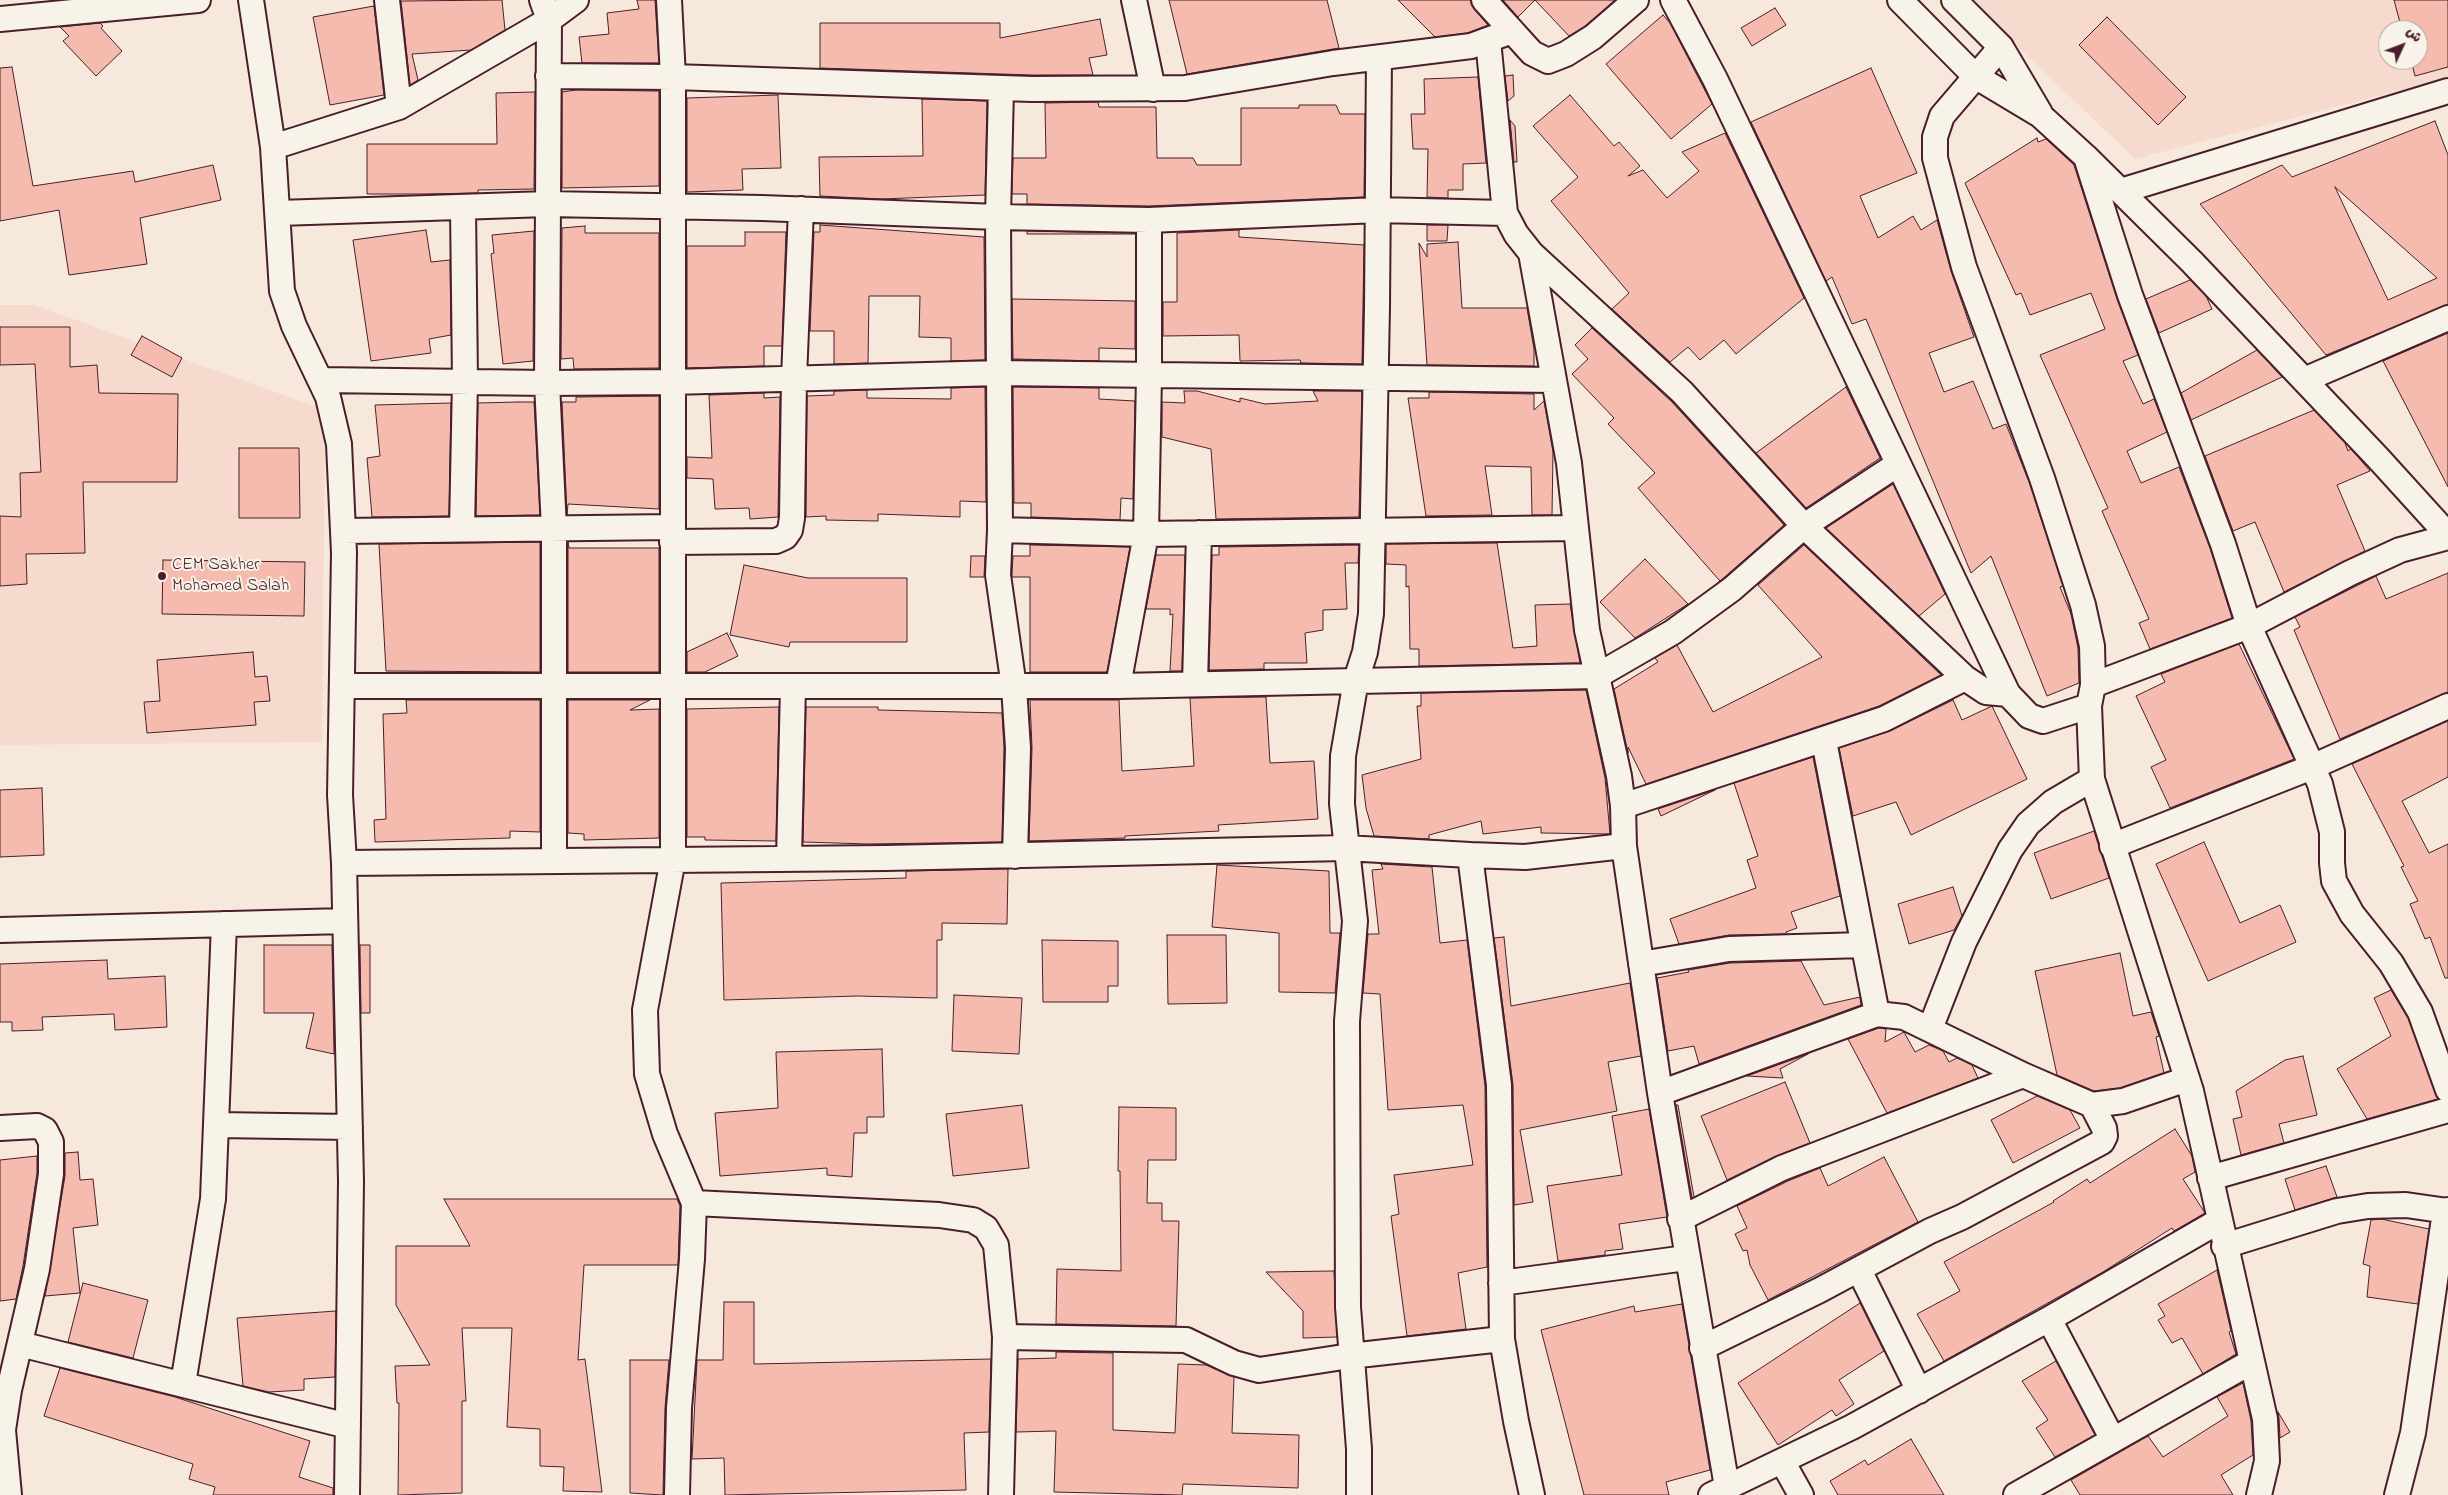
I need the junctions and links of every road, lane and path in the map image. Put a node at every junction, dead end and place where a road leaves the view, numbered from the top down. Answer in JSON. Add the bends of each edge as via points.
{"nodes":[{"id":1,"x":198,"y":0,"type":"edge"},
{"id":2,"x":251,"y":0,"type":"edge"},
{"id":3,"x":387,"y":0,"type":"edge"},
{"id":4,"x":576,"y":0,"type":"edge"},
{"id":5,"x":669,"y":0,"type":"edge"},
{"id":6,"x":1134,"y":0,"type":"edge"},
{"id":7,"x":1484,"y":0,"type":"edge"},
{"id":8,"x":1636,"y":0,"type":"edge"},
{"id":9,"x":1673,"y":0,"type":"edge"},
{"id":10,"x":1900,"y":0,"type":"edge"},
{"id":11,"x":1954,"y":0,"type":"edge"},
{"id":12,"x":50,"y":7,"type":"edge"},
{"id":13,"x":545,"y":10,"type":"edge"},
{"id":14,"x":0,"y":19,"type":"edge"},
{"id":15,"x":1512,"y":32,"type":"junction"},
{"id":16,"x":1488,"y":40,"type":"junction"},
{"id":17,"x":2001,"y":47,"type":"junction"},
{"id":18,"x":1379,"y":58,"type":"junction"},
{"id":19,"x":548,"y":76,"type":"junction"},
{"id":20,"x":1975,"y":76,"type":"junction"},
{"id":21,"x":673,"y":77,"type":"junction"},
{"id":22,"x":1001,"y":88,"type":"junction"},
{"id":23,"x":1153,"y":89,"type":"junction"},
{"id":24,"x":2448,"y":91,"type":"edge"},
{"id":25,"x":399,"y":107,"type":"junction"},
{"id":26,"x":2040,"y":115,"type":"junction"},
{"id":27,"x":273,"y":147,"type":"junction"},
{"id":28,"x":2086,"y":157,"type":"junction"},
{"id":29,"x":2121,"y":192,"type":"junction"},
{"id":30,"x":546,"y":204,"type":"junction"},
{"id":31,"x":672,"y":206,"type":"junction"},
{"id":32,"x":462,"y":207,"type":"junction"},
{"id":33,"x":800,"y":209,"type":"junction"},
{"id":34,"x":1378,"y":210,"type":"junction"},
{"id":35,"x":279,"y":213,"type":"junction"},
{"id":36,"x":1505,"y":213,"type":"junction"},
{"id":37,"x":998,"y":217,"type":"junction"},
{"id":38,"x":1148,"y":220,"type":"junction"},
{"id":39,"x":1531,"y":253,"type":"junction"},
{"id":40,"x":2448,"y":318,"type":"edge"},
{"id":41,"x":999,"y":373,"type":"junction"},
{"id":42,"x":1149,"y":375,"type":"junction"},
{"id":43,"x":794,"y":378,"type":"junction"},
{"id":44,"x":321,"y":380,"type":"junction"},
{"id":45,"x":1376,"y":380,"type":"junction"},
{"id":46,"x":1553,"y":380,"type":"junction"},
{"id":47,"x":2304,"y":380,"type":"junction"},
{"id":48,"x":465,"y":382,"type":"junction"},
{"id":49,"x":672,"y":382,"type":"junction"},
{"id":50,"x":547,"y":383,"type":"junction"},
{"id":51,"x":1898,"y":464,"type":"junction"},
{"id":52,"x":1804,"y":526,"type":"junction"},
{"id":53,"x":1576,"y":528,"type":"junction"},
{"id":54,"x":462,"y":529,"type":"junction"},
{"id":55,"x":554,"y":529,"type":"junction"},
{"id":56,"x":1000,"y":530,"type":"junction"},
{"id":57,"x":1373,"y":530,"type":"junction"},
{"id":58,"x":343,"y":531,"type":"junction"},
{"id":59,"x":1199,"y":533,"type":"junction"},
{"id":60,"x":1146,"y":534,"type":"junction"},
{"id":61,"x":672,"y":535,"type":"junction"},
{"id":62,"x":2448,"y":536,"type":"edge"},
{"id":63,"x":2249,"y":626,"type":"junction"},
{"id":64,"x":1597,"y":676,"type":"junction"},
{"id":65,"x":1965,"y":678,"type":"junction"},
{"id":66,"x":1356,"y":680,"type":"junction"},
{"id":67,"x":1195,"y":684,"type":"junction"},
{"id":68,"x":343,"y":686,"type":"junction"},
{"id":69,"x":553,"y":686,"type":"junction"},
{"id":70,"x":672,"y":686,"type":"junction"},
{"id":71,"x":793,"y":686,"type":"junction"},
{"id":72,"x":1118,"y":686,"type":"junction"},
{"id":73,"x":1014,"y":687,"type":"junction"},
{"id":74,"x":2008,"y":694,"type":"junction"},
{"id":75,"x":2091,"y":696,"type":"junction"},
{"id":76,"x":2448,"y":706,"type":"edge"},
{"id":77,"x":1824,"y":741,"type":"junction"},
{"id":78,"x":2312,"y":767,"type":"junction"},
{"id":79,"x":2092,"y":779,"type":"junction"},
{"id":80,"x":1624,"y":806,"type":"junction"},
{"id":81,"x":1624,"y":846,"type":"junction"},
{"id":82,"x":2112,"y":846,"type":"junction"},
{"id":83,"x":1345,"y":848,"type":"junction"},
{"id":84,"x":1470,"y":855,"type":"junction"},
{"id":85,"x":1016,"y":856,"type":"junction"},
{"id":86,"x":673,"y":859,"type":"junction"},
{"id":87,"x":789,"y":859,"type":"junction"},
{"id":88,"x":554,"y":861,"type":"junction"},
{"id":89,"x":344,"y":862,"type":"junction"},
{"id":90,"x":345,"y":921,"type":"junction"},
{"id":91,"x":224,"y":924,"type":"junction"},
{"id":92,"x":0,"y":930,"type":"edge"},
{"id":93,"x":1863,"y":945,"type":"junction"},
{"id":94,"x":1641,"y":964,"type":"junction"},
{"id":95,"x":1877,"y":1014,"type":"junction"},
{"id":96,"x":1930,"y":1029,"type":"junction"},
{"id":97,"x":2023,"y":1075,"type":"junction"},
{"id":98,"x":2187,"y":1079,"type":"junction"},
{"id":99,"x":2448,"y":1090,"type":"edge"},
{"id":100,"x":1660,"y":1093,"type":"junction"},
{"id":101,"x":2092,"y":1105,"type":"junction"},
{"id":102,"x":2448,"y":1110,"type":"edge"},
{"id":103,"x":217,"y":1125,"type":"junction"},
{"id":104,"x":350,"y":1127,"type":"junction"},
{"id":105,"x":0,"y":1128,"type":"edge"},
{"id":106,"x":2210,"y":1178,"type":"junction"},
{"id":107,"x":694,"y":1203,"type":"junction"},
{"id":108,"x":2448,"y":1210,"type":"edge"},
{"id":109,"x":1680,"y":1219,"type":"junction"},
{"id":110,"x":2219,"y":1221,"type":"junction"},
{"id":111,"x":2224,"y":1246,"type":"junction"},
{"id":112,"x":1686,"y":1258,"type":"junction"},
{"id":113,"x":1858,"y":1270,"type":"junction"},
{"id":114,"x":1501,"y":1283,"type":"junction"},
{"id":115,"x":2049,"y":1319,"type":"junction"},
{"id":116,"x":1005,"y":1337,"type":"junction"},
{"id":117,"x":1502,"y":1339,"type":"junction"},
{"id":118,"x":20,"y":1344,"type":"junction"},
{"id":119,"x":1702,"y":1348,"type":"junction"},
{"id":120,"x":1350,"y":1356,"type":"junction"},
{"id":121,"x":2251,"y":1362,"type":"junction"},
{"id":122,"x":184,"y":1384,"type":"junction"},
{"id":123,"x":1919,"y":1391,"type":"junction"},
{"id":124,"x":348,"y":1426,"type":"junction"},
{"id":125,"x":2113,"y":1440,"type":"junction"},
{"id":126,"x":1782,"y":1461,"type":"junction"},
{"id":127,"x":1719,"y":1491,"type":"edge"},
{"id":128,"x":9,"y":1495,"type":"edge"},
{"id":129,"x":347,"y":1495,"type":"edge"},
{"id":130,"x":677,"y":1495,"type":"edge"},
{"id":131,"x":1001,"y":1495,"type":"edge"},
{"id":132,"x":1359,"y":1495,"type":"edge"},
{"id":133,"x":1532,"y":1495,"type":"edge"},
{"id":134,"x":1801,"y":1495,"type":"edge"},
{"id":135,"x":2016,"y":1495,"type":"edge"},
{"id":136,"x":2259,"y":1495,"type":"edge"},
{"id":137,"x":2397,"y":1495,"type":"edge"}],
"edges":[{"from":1,"to":12,"type":"street"},
{"from":2,"to":27,"type":"street"},
{"from":3,"to":25,"type":"street"},
{"from":4,"to":13,"type":"street"},
{"from":5,"to":21,"type":"street"},
{"from":6,"to":23,"type":"street"},
{"from":7,"to":15,"type":"street"},
{"from":8,"to":15,"type":"street","via":[[1593,37],[1548,61],[1532,53]]},
{"from":9,"to":51,"type":"street","via":[[1715,79]]},
{"from":10,"to":20,"type":"street"},
{"from":11,"to":17,"type":"street"},
{"from":12,"to":14,"type":"street"},
{"from":13,"to":19,"type":"street"},
{"from":13,"to":25,"type":"street"},
{"from":15,"to":16,"type":"street"},
{"from":16,"to":18,"type":"street","via":[[1471,46]]},
{"from":16,"to":36,"type":"street"},
{"from":17,"to":20,"type":"street"},
{"from":17,"to":26,"type":"street"},
{"from":18,"to":23,"type":"street","via":[[1185,88]]},
{"from":18,"to":34,"type":"street"},
{"from":19,"to":21,"type":"street"},
{"from":19,"to":30,"type":"street"},
{"from":20,"to":26,"type":"street"},
{"from":20,"to":75,"type":"street","via":[[1942,116],[1934,137],[1935,158],[1964,267],[2042,478],[2084,604],[2092,646]]},
{"from":21,"to":22,"type":"street"},
{"from":21,"to":31,"type":"street"},
{"from":22,"to":23,"type":"street"},
{"from":22,"to":37,"type":"street"},
{"from":24,"to":29,"type":"street"},
{"from":25,"to":27,"type":"street"},
{"from":26,"to":28,"type":"street"},
{"from":27,"to":35,"type":"street"},
{"from":28,"to":29,"type":"street"},
{"from":28,"to":63,"type":"street","via":[[2130,295],[2223,544]]},
{"from":29,"to":47,"type":"street"},
{"from":30,"to":31,"type":"street"},
{"from":30,"to":32,"type":"street"},
{"from":30,"to":50,"type":"street"},
{"from":31,"to":33,"type":"street"},
{"from":31,"to":49,"type":"street"},
{"from":32,"to":35,"type":"street"},
{"from":32,"to":48,"type":"street"},
{"from":33,"to":37,"type":"street"},
{"from":33,"to":43,"type":"street"},
{"from":34,"to":36,"type":"street"},
{"from":34,"to":38,"type":"street"},
{"from":34,"to":45,"type":"street"},
{"from":35,"to":44,"type":"street","via":[[282,291],[294,326]]},
{"from":36,"to":39,"type":"street"},
{"from":37,"to":38,"type":"street"},
{"from":37,"to":41,"type":"street"},
{"from":38,"to":42,"type":"street"},
{"from":39,"to":46,"type":"street"},
{"from":39,"to":52,"type":"street","via":[[1682,392]]},
{"from":40,"to":47,"type":"street"},
{"from":41,"to":42,"type":"street"},
{"from":41,"to":43,"type":"street"},
{"from":41,"to":56,"type":"street"},
{"from":42,"to":45,"type":"street"},
{"from":42,"to":60,"type":"street"},
{"from":43,"to":49,"type":"street"},
{"from":43,"to":61,"type":"street","via":[[792,518],[785,537],[776,541]]},
{"from":44,"to":48,"type":"street"},
{"from":44,"to":58,"type":"street","via":[[339,444]]},
{"from":45,"to":46,"type":"street"},
{"from":45,"to":57,"type":"street"},
{"from":46,"to":53,"type":"street","via":[[1569,463]]},
{"from":47,"to":62,"type":"street"},
{"from":48,"to":50,"type":"street"},
{"from":48,"to":54,"type":"street"},
{"from":49,"to":50,"type":"street"},
{"from":49,"to":61,"type":"street"},
{"from":50,"to":55,"type":"street"},
{"from":51,"to":52,"type":"street"},
{"from":51,"to":74,"type":"street"},
{"from":52,"to":64,"type":"street","via":[[1732,589],[1673,632]]},
{"from":52,"to":65,"type":"street"},
{"from":53,"to":57,"type":"street"},
{"from":53,"to":64,"type":"street","via":[[1587,630]]},
{"from":54,"to":55,"type":"street"},
{"from":54,"to":58,"type":"street"},
{"from":55,"to":61,"type":"street"},
{"from":55,"to":69,"type":"street"},
{"from":56,"to":60,"type":"street"},
{"from":56,"to":73,"type":"street","via":[[998,575]]},
{"from":57,"to":59,"type":"street"},
{"from":57,"to":66,"type":"street","via":[[1371,614],[1365,652]]},
{"from":58,"to":68,"type":"street"},
{"from":59,"to":60,"type":"street"},
{"from":59,"to":67,"type":"street"},
{"from":60,"to":72,"type":"street"},
{"from":61,"to":70,"type":"street"},
{"from":62,"to":63,"type":"street","via":[[2391,554]]},
{"from":63,"to":75,"type":"street"},
{"from":63,"to":78,"type":"street"},
{"from":64,"to":66,"type":"street"},
{"from":64,"to":80,"type":"street"},
{"from":65,"to":74,"type":"street","via":[[1986,692]]},
{"from":65,"to":77,"type":"street","via":[[1884,719]]},
{"from":66,"to":67,"type":"street"},
{"from":66,"to":83,"type":"street","via":[[1343,756]]},
{"from":67,"to":72,"type":"street"},
{"from":68,"to":69,"type":"street"},
{"from":68,"to":89,"type":"street","via":[[340,796]]},
{"from":69,"to":70,"type":"street"},
{"from":69,"to":88,"type":"street"},
{"from":70,"to":71,"type":"street"},
{"from":70,"to":86,"type":"street"},
{"from":71,"to":73,"type":"street"},
{"from":71,"to":87,"type":"street"},
{"from":72,"to":73,"type":"street"},
{"from":73,"to":85,"type":"street","via":[[1018,748]]},
{"from":74,"to":75,"type":"street","via":[[2029,716],[2043,721]]},
{"from":75,"to":79,"type":"street"},
{"from":76,"to":78,"type":"street"},
{"from":77,"to":80,"type":"street"},
{"from":77,"to":93,"type":"street"},
{"from":78,"to":82,"type":"street"},
{"from":78,"to":99,"type":"street","via":[[2320,784],[2332,832],[2334,881],[2352,914],[2391,964],[2420,1012]]},
{"from":79,"to":82,"type":"street"},
{"from":79,"to":96,"type":"street","via":[[2053,802],[2028,824],[2010,850],[1964,942]]},
{"from":80,"to":81,"type":"street"},
{"from":81,"to":84,"type":"street","via":[[1525,857]]},
{"from":81,"to":94,"type":"street"},
{"from":82,"to":98,"type":"street"},
{"from":83,"to":84,"type":"street"},
{"from":83,"to":85,"type":"street"},
{"from":83,"to":120,"type":"street","via":[[1356,921],[1347,1021]]},
{"from":84,"to":114,"type":"street","via":[[1500,1085]]},
{"from":85,"to":87,"type":"street"},
{"from":86,"to":87,"type":"street"},
{"from":86,"to":88,"type":"street"},
{"from":86,"to":107,"type":"street","via":[[645,1010],[647,1074],[665,1134]]},
{"from":88,"to":89,"type":"street"},
{"from":89,"to":90,"type":"street"},
{"from":90,"to":91,"type":"street"},
{"from":90,"to":104,"type":"street"},
{"from":91,"to":92,"type":"street"},
{"from":91,"to":103,"type":"street"},
{"from":93,"to":94,"type":"street","via":[[1729,948]]},
{"from":93,"to":95,"type":"street"},
{"from":94,"to":100,"type":"street"},
{"from":95,"to":96,"type":"street","via":[[1904,1017]]},
{"from":95,"to":100,"type":"street"},
{"from":96,"to":97,"type":"street"},
{"from":97,"to":101,"type":"street"},
{"from":97,"to":109,"type":"street","via":[[1782,1168]]},
{"from":98,"to":101,"type":"street","via":[[2123,1101]]},
{"from":98,"to":106,"type":"street"},
{"from":100,"to":109,"type":"street"},
{"from":101,"to":113,"type":"street","via":[[2104,1128],[2102,1142]]},
{"from":102,"to":106,"type":"street"},
{"from":103,"to":104,"type":"street"},
{"from":103,"to":122,"type":"street","via":[[213,1199]]},
{"from":104,"to":124,"type":"street"},
{"from":105,"to":118,"type":"street","via":[[38,1126],[45,1130],[51,1142],[51,1174],[37,1268]]},
{"from":106,"to":110,"type":"street"},
{"from":107,"to":116,"type":"street","via":[[939,1214],[973,1220],[986,1228],[996,1245]]},
{"from":107,"to":130,"type":"street","via":[[679,1408]]},
{"from":108,"to":111,"type":"street","via":[[2406,1205],[2368,1206],[2337,1212]]},
{"from":108,"to":137,"type":"street","via":[[2413,1433]]},
{"from":109,"to":112,"type":"street"},
{"from":110,"to":111,"type":"street"},
{"from":110,"to":115,"type":"street"},
{"from":111,"to":121,"type":"street"},
{"from":112,"to":114,"type":"street"},
{"from":112,"to":119,"type":"street"},
{"from":113,"to":119,"type":"street"},
{"from":113,"to":123,"type":"street"},
{"from":114,"to":117,"type":"street"},
{"from":115,"to":123,"type":"street"},
{"from":115,"to":125,"type":"street"},
{"from":116,"to":120,"type":"street","via":[[1186,1340],[1234,1363],[1259,1370]]},
{"from":116,"to":131,"type":"street"},
{"from":117,"to":120,"type":"street"},
{"from":117,"to":133,"type":"street"},
{"from":118,"to":122,"type":"street"},
{"from":118,"to":128,"type":"street","via":[[3,1430]]},
{"from":119,"to":127,"type":"street"},
{"from":120,"to":132,"type":"street","via":[[1359,1449]]},
{"from":121,"to":125,"type":"street"},
{"from":121,"to":136,"type":"street","via":[[2265,1419],[2266,1460]]},
{"from":122,"to":124,"type":"street"},
{"from":123,"to":126,"type":"street"},
{"from":124,"to":129,"type":"street"},
{"from":125,"to":135,"type":"street"},
{"from":126,"to":127,"type":"street"},
{"from":126,"to":134,"type":"street"}]}
